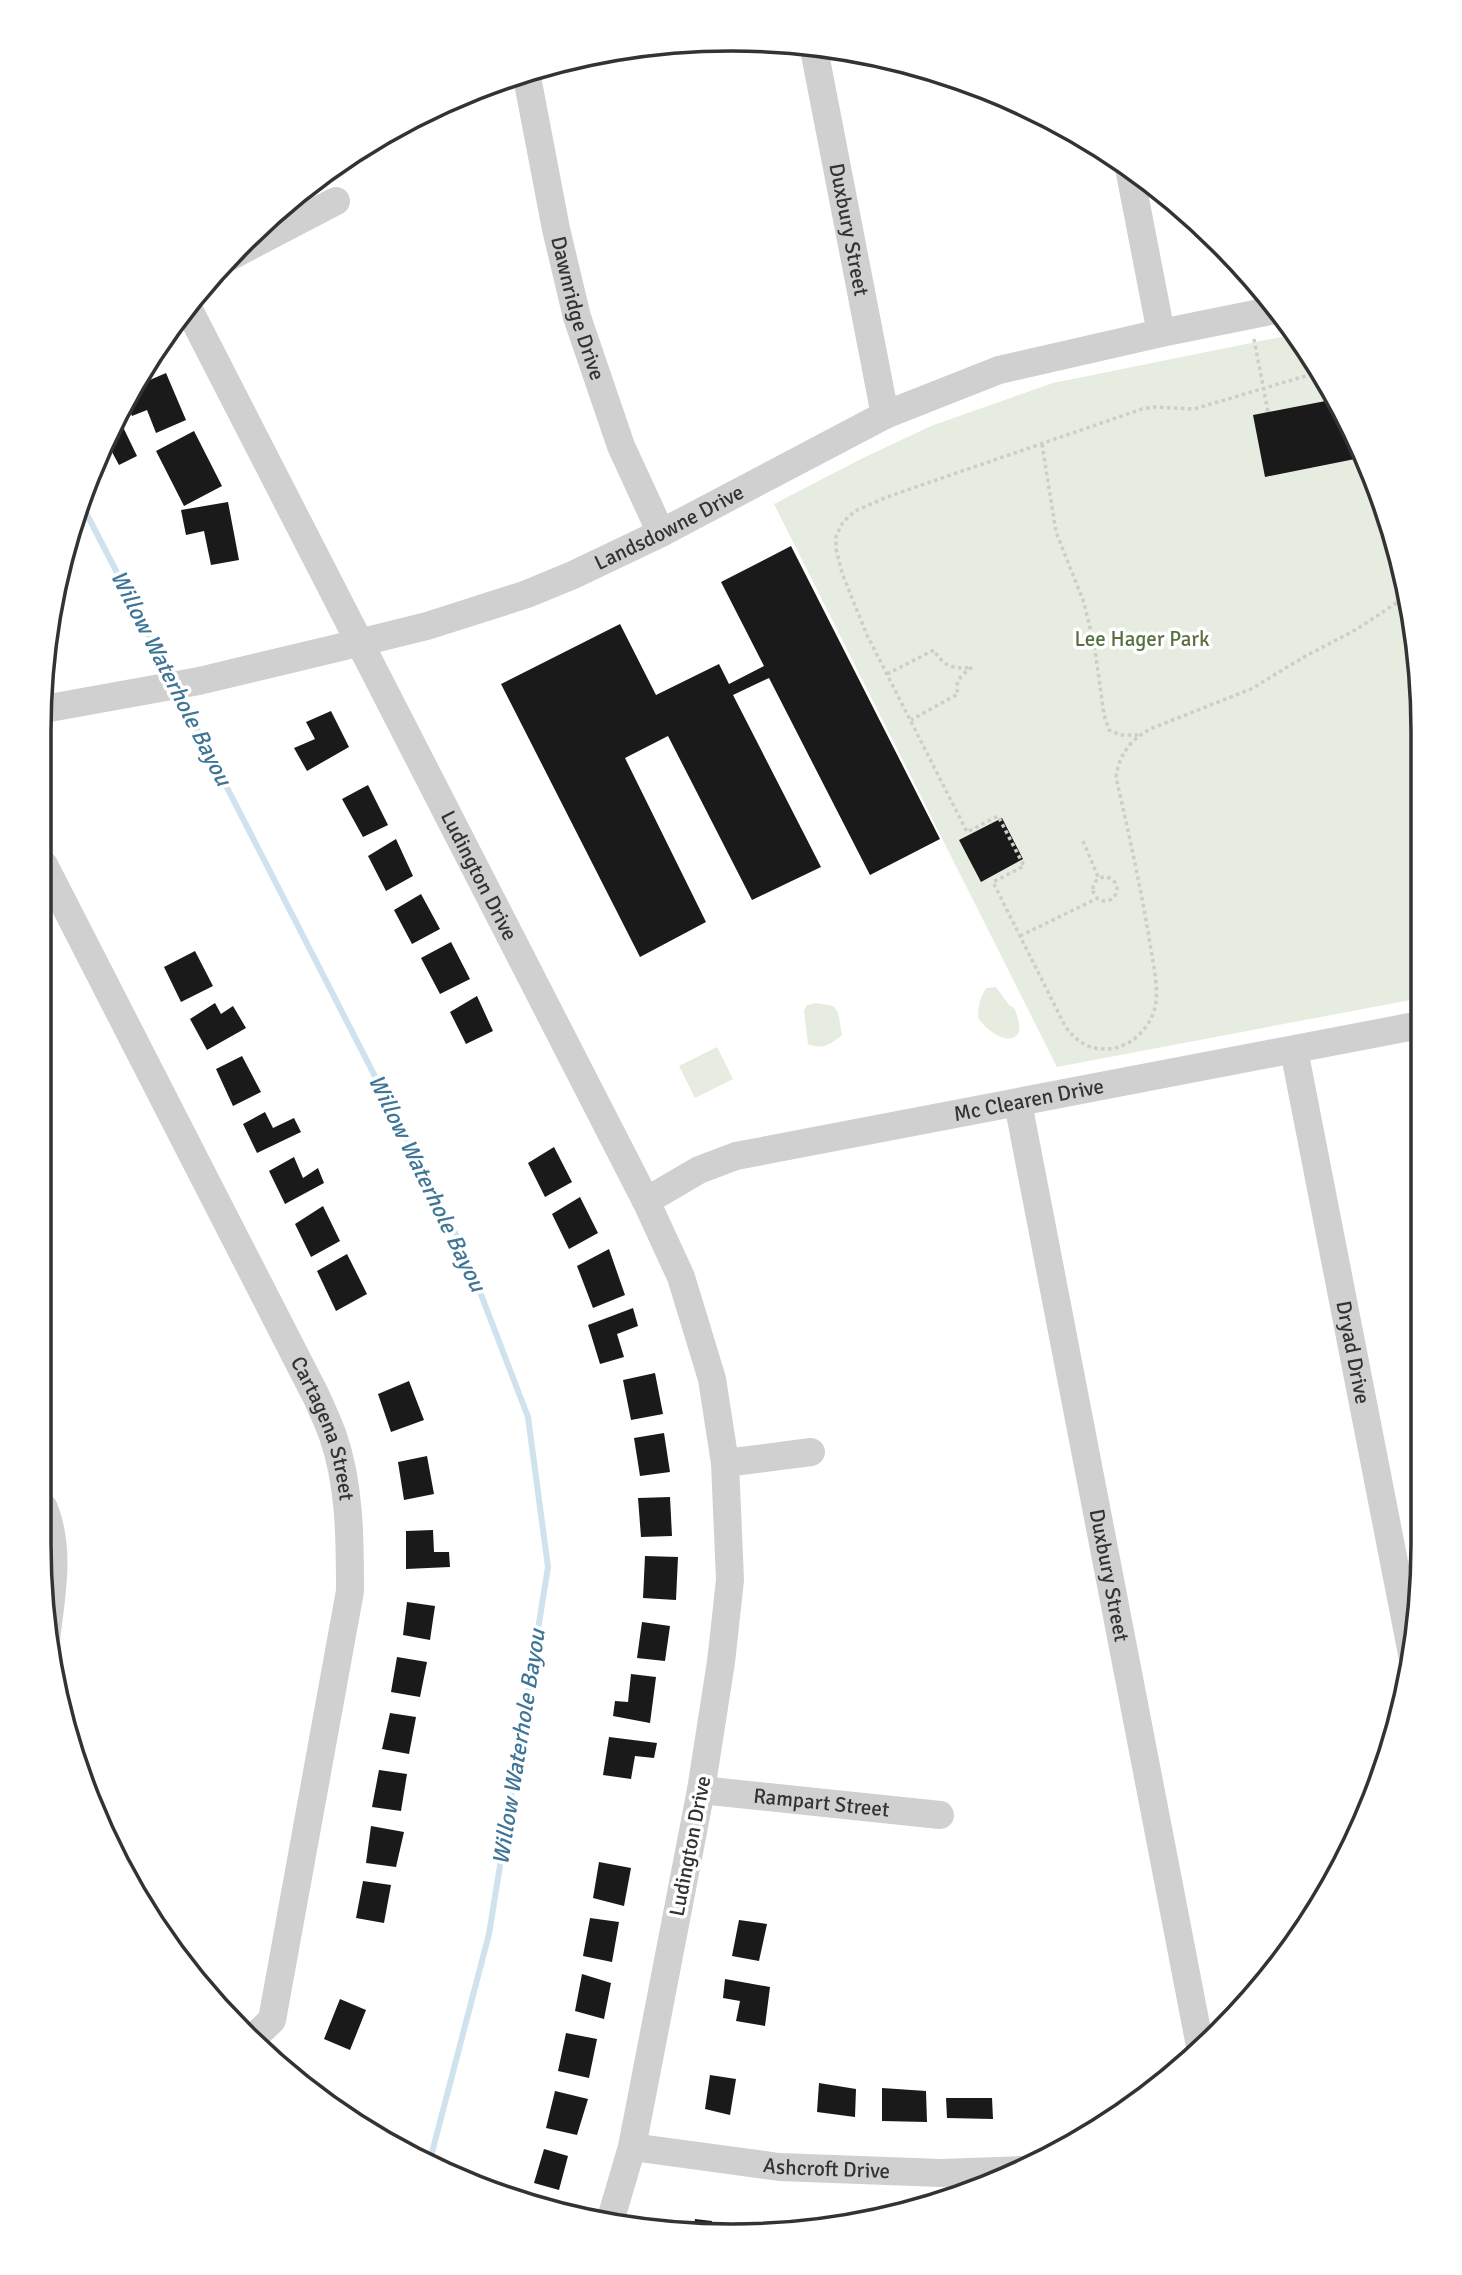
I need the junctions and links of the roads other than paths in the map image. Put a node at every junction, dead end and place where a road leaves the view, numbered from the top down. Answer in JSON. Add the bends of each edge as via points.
{"nodes":[{"id":1,"x":815,"y":56,"type":"edge"},
{"id":2,"x":528,"y":82,"type":"edge"},
{"id":3,"x":1132,"y":181,"type":"edge"},
{"id":4,"x":336,"y":201,"type":"dead end"},
{"id":5,"x":260,"y":241,"type":"edge"},
{"id":6,"x":1266,"y":312,"type":"edge"},
{"id":7,"x":192,"y":316,"type":"edge"},
{"id":8,"x":1161,"y":332,"type":"junction"},
{"id":9,"x":885,"y":415,"type":"junction"},
{"id":10,"x":661,"y":533,"type":"junction"},
{"id":11,"x":358,"y":643,"type":"junction"},
{"id":12,"x":52,"y":708,"type":"edge"},
{"id":13,"x":51,"y":879,"type":"edge"},
{"id":14,"x":1411,"y":1027,"type":"edge"},
{"id":15,"x":1294,"y":1050,"type":"junction"},
{"id":16,"x":1018,"y":1103,"type":"junction"},
{"id":17,"x":646,"y":1201,"type":"junction"},
{"id":18,"x":811,"y":1452,"type":"dead end"},
{"id":19,"x":725,"y":1462,"type":"junction"},
{"id":20,"x":51,"y":1527,"type":"edge"},
{"id":21,"x":52,"y":1586,"type":"edge"},
{"id":22,"x":1406,"y":1624,"type":"edge"},
{"id":23,"x":701,"y":1790,"type":"junction"},
{"id":24,"x":940,"y":1815,"type":"dead end"},
{"id":25,"x":259,"y":2034,"type":"edge"},
{"id":26,"x":1198,"y":2038,"type":"edge"},
{"id":27,"x":632,"y":2147,"type":"junction"},
{"id":28,"x":993,"y":2171,"type":"edge"},
{"id":29,"x":612,"y":2213,"type":"edge"}],
"edges":[{"from":1,"to":9,"type":"street","name":"Duxbury Street"},
{"from":2,"to":10,"type":"street","name":"Dawnridge Drive","via":[[577,317],[621,446]]},
{"from":3,"to":8,"type":"street"},
{"from":4,"to":5,"type":"street"},
{"from":6,"to":8,"type":"street","name":"Landsdowne Drive"},
{"from":7,"to":11,"type":"street","name":"Ludington Drive"},
{"from":8,"to":9,"type":"street","name":"Landsdowne Drive","via":[[999,370]]},
{"from":9,"to":10,"type":"street","name":"Landsdowne Drive"},
{"from":10,"to":11,"type":"street","name":"Landsdowne Drive","via":[[527,594]]},
{"from":11,"to":12,"type":"street","name":"Landsdowne Drive","via":[[199,681]]},
{"from":11,"to":17,"type":"street","name":"Ludington Drive"},
{"from":13,"to":25,"type":"street","name":"Cartagena Street","via":[[316,1396],[334,1438],[344,1483],[350,1591],[272,2020]]},
{"from":14,"to":15,"type":"street","name":"Mc Clearen Drive"},
{"from":15,"to":16,"type":"street","name":"Mc Clearen Drive"},
{"from":15,"to":22,"type":"street","name":"Dryad Drive"},
{"from":16,"to":17,"type":"street","name":"Mc Clearen Drive","via":[[736,1156],[699,1170]]},
{"from":16,"to":26,"type":"street","name":"Duxbury Street"},
{"from":17,"to":19,"type":"street","name":"Ludington Drive","via":[[681,1277],[700,1333]]},
{"from":18,"to":19,"type":"street"},
{"from":19,"to":23,"type":"street","name":"Ludington Drive","via":[[730,1580]]},
{"from":20,"to":21,"type":"street"},
{"from":23,"to":24,"type":"street","name":"Rampart Street"},
{"from":23,"to":27,"type":"street","name":"Ludington Drive"},
{"from":27,"to":28,"type":"street","name":"Ashcroft Drive","via":[[779,2167]]},
{"from":27,"to":29,"type":"street","name":"Ludington Drive"}]}
